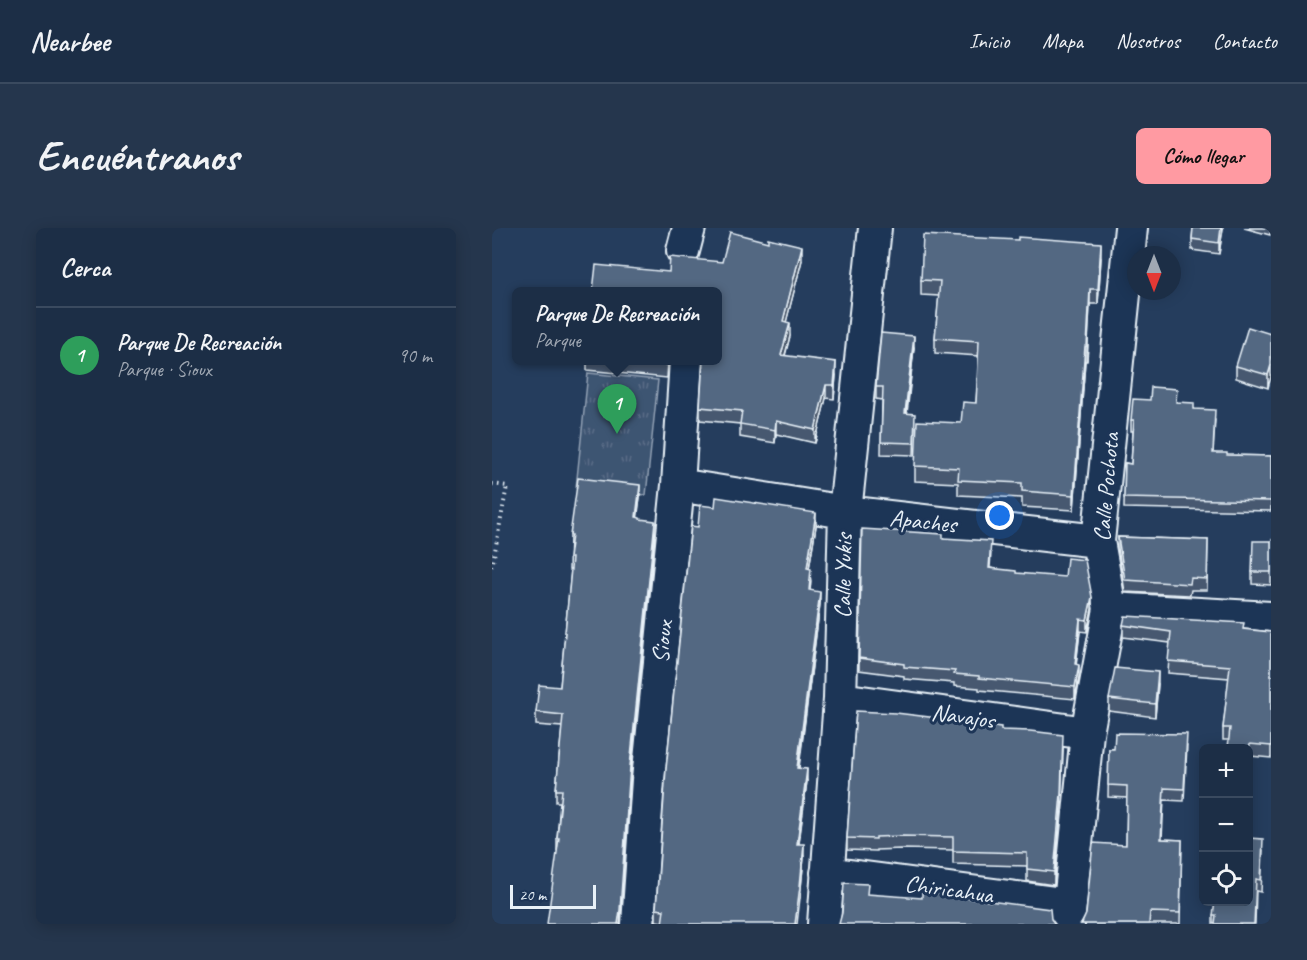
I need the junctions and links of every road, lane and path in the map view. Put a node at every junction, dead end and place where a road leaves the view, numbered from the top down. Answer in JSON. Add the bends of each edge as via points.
{"nodes":[{"id":1,"x":875,"y":228,"type":"edge"},
{"id":2,"x":1131,"y":228,"type":"edge"},
{"id":3,"x":686,"y":365,"type":"edge"},
{"id":4,"x":492,"y":484,"type":"edge"},
{"id":5,"x":678,"y":485,"type":"junction"},
{"id":6,"x":845,"y":512,"type":"junction"},
{"id":7,"x":1098,"y":541,"type":"junction"},
{"id":8,"x":492,"y":567,"type":"edge"},
{"id":9,"x":1110,"y":609,"type":"junction"},
{"id":10,"x":1271,"y":618,"type":"edge"},
{"id":11,"x":840,"y":699,"type":"junction"},
{"id":12,"x":1087,"y":733,"type":"junction"},
{"id":13,"x":827,"y":873,"type":"junction"},
{"id":14,"x":1069,"y":915,"type":"edge"},
{"id":15,"x":638,"y":924,"type":"edge"},
{"id":16,"x":824,"y":924,"type":"edge"}],
"edges":[{"from":1,"to":6,"type":"street","name":"Calle Yukis"},
{"from":2,"to":7,"type":"street","name":"Calle Pochota"},
{"from":3,"to":5,"type":"street","name":"Sioux"},
{"from":4,"to":8,"type":"path","via":[[507,486]]},
{"from":5,"to":6,"type":"street","name":"Apaches"},
{"from":5,"to":15,"type":"street","name":"Sioux","via":[[648,780]]},
{"from":6,"to":7,"type":"street","name":"Apaches"},
{"from":6,"to":11,"type":"street","name":"Calle Yukis"},
{"from":7,"to":9,"type":"street","name":"Calle Pochota"},
{"from":9,"to":10,"type":"street"},
{"from":9,"to":12,"type":"street","name":"Calle Pochota"},
{"from":11,"to":12,"type":"street","name":"Navajos"},
{"from":11,"to":13,"type":"street","name":"Calle Yukis"},
{"from":12,"to":14,"type":"street","name":"Calle Pochota"},
{"from":13,"to":14,"type":"street","name":"Chiricahua"},
{"from":13,"to":16,"type":"street","name":"Calle Yukis"}]}
